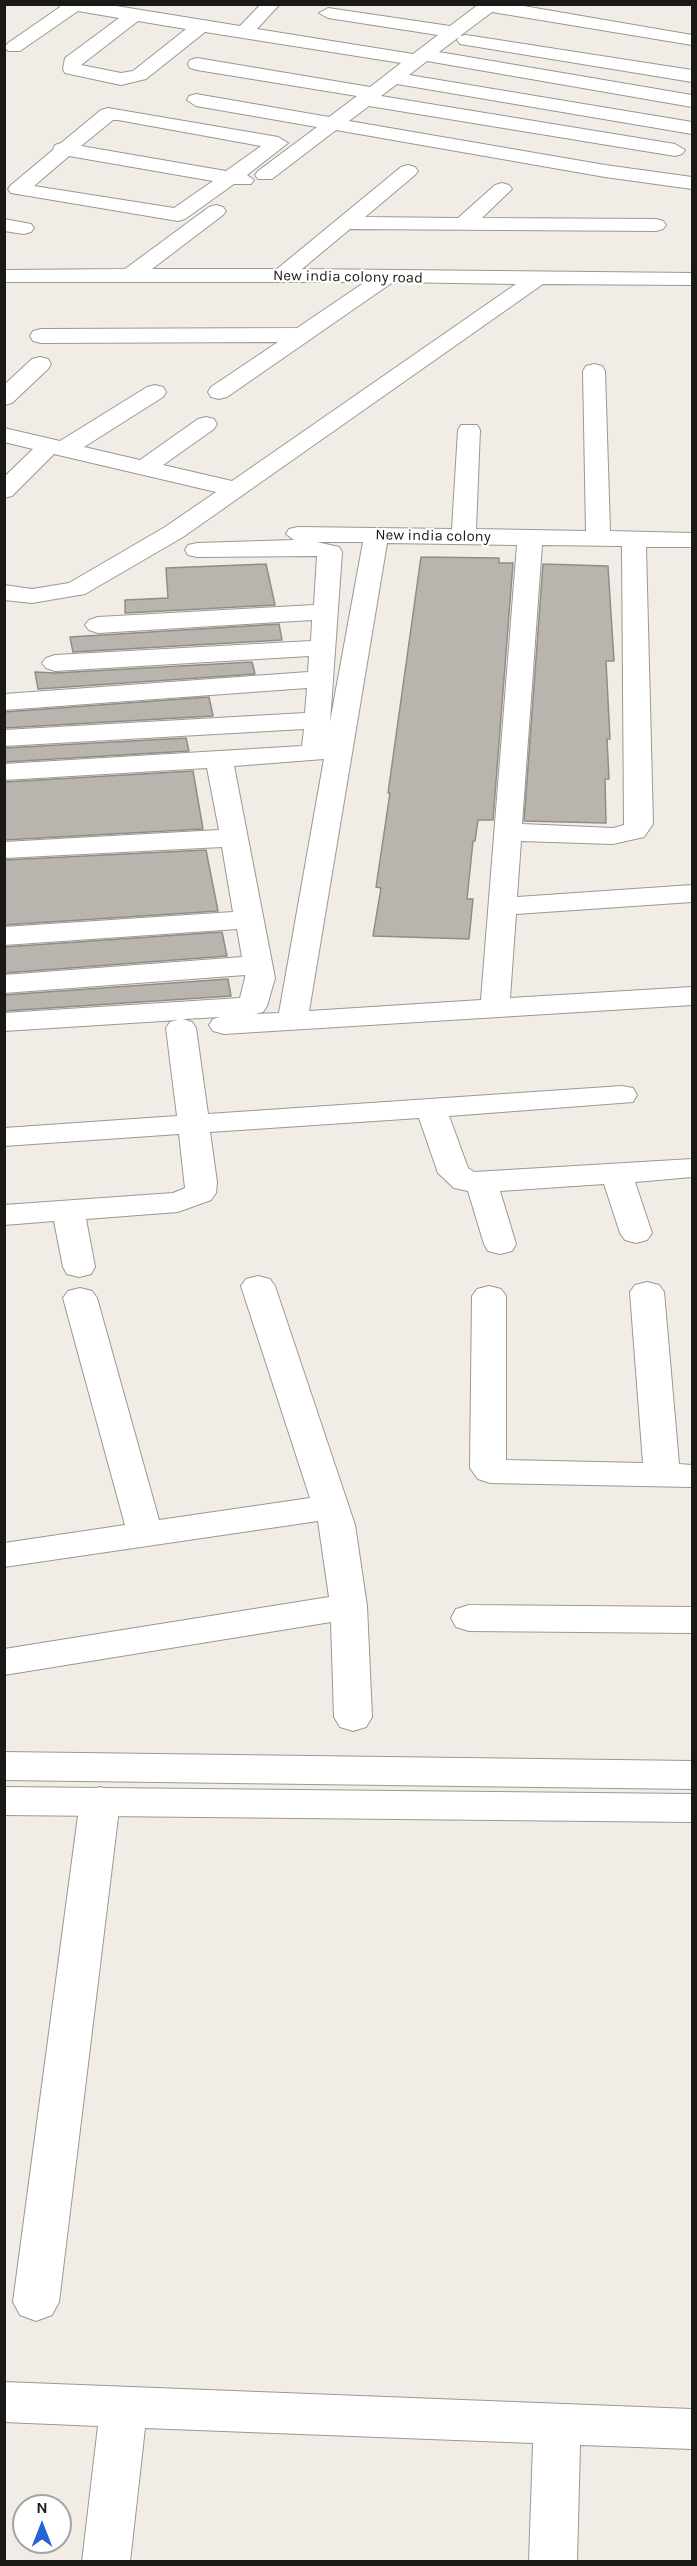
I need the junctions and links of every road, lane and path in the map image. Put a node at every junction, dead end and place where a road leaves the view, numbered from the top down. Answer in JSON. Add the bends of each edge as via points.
{"nodes":[{"id":1,"x":271,"y":4,"type":"edge"},
{"id":2,"x":70,"y":5,"type":"edge"},
{"id":3,"x":490,"y":5,"type":"edge"},
{"id":4,"x":328,"y":13,"type":"dead end"},
{"id":5,"x":134,"y":15,"type":"junction"},
{"id":6,"x":201,"y":26,"type":"junction"},
{"id":7,"x":244,"y":32,"type":"junction"},
{"id":8,"x":450,"y":34,"type":"junction"},
{"id":9,"x":693,"y":40,"type":"edge"},
{"id":10,"x":14,"y":47,"type":"dead end"},
{"id":11,"x":419,"y":57,"type":"junction"},
{"id":12,"x":197,"y":64,"type":"dead end"},
{"id":13,"x":693,"y":76,"type":"edge"},
{"id":14,"x":395,"y":78,"type":"junction"},
{"id":15,"x":369,"y":96,"type":"junction"},
{"id":16,"x":196,"y":100,"type":"dead end"},
{"id":17,"x":693,"y":101,"type":"edge"},
{"id":18,"x":333,"y":124,"type":"junction"},
{"id":19,"x":693,"y":128,"type":"edge"},
{"id":20,"x":84,"y":131,"type":"junction"},
{"id":21,"x":222,"y":132,"type":"junction"},
{"id":22,"x":106,"y":135,"type":"dead end"},
{"id":23,"x":62,"y":149,"type":"junction"},
{"id":24,"x":675,"y":150,"type":"dead end"},
{"id":25,"x":170,"y":168,"type":"junction"},
{"id":26,"x":408,"y":171,"type":"dead end"},
{"id":27,"x":36,"y":172,"type":"junction"},
{"id":28,"x":232,"y":178,"type":"junction"},
{"id":29,"x":255,"y":182,"type":"junction"},
{"id":30,"x":693,"y":183,"type":"edge"},
{"id":31,"x":148,"y":184,"type":"dead end"},
{"id":32,"x":502,"y":189,"type":"dead end"},
{"id":33,"x":11,"y":195,"type":"edge"},
{"id":34,"x":118,"y":207,"type":"junction"},
{"id":35,"x":347,"y":223,"type":"junction"},
{"id":36,"x":463,"y":224,"type":"junction"},
{"id":37,"x":656,"y":225,"type":"dead end"},
{"id":38,"x":171,"y":230,"type":"junction"},
{"id":39,"x":282,"y":275,"type":"junction"},
{"id":40,"x":4,"y":276,"type":"edge"},
{"id":41,"x":128,"y":277,"type":"junction"},
{"id":42,"x":385,"y":278,"type":"junction"},
{"id":43,"x":538,"y":278,"type":"junction"},
{"id":44,"x":693,"y":279,"type":"edge"},
{"id":45,"x":301,"y":335,"type":"junction"},
{"id":46,"x":40,"y":336,"type":"dead end"},
{"id":47,"x":40,"y":364,"type":"dead end"},
{"id":48,"x":594,"y":370,"type":"dead end"},
{"id":49,"x":155,"y":392,"type":"dead end"},
{"id":50,"x":219,"y":392,"type":"dead end"},
{"id":51,"x":4,"y":398,"type":"edge"},
{"id":52,"x":206,"y":424,"type":"dead end"},
{"id":53,"x":469,"y":430,"type":"dead end"},
{"id":54,"x":4,"y":435,"type":"edge"},
{"id":55,"x":57,"y":447,"type":"junction"},
{"id":56,"x":145,"y":467,"type":"junction"},
{"id":57,"x":237,"y":489,"type":"junction"},
{"id":58,"x":4,"y":491,"type":"edge"},
{"id":59,"x":174,"y":532,"type":"junction"},
{"id":60,"x":376,"y":535,"type":"junction"},
{"id":61,"x":464,"y":536,"type":"junction"},
{"id":62,"x":530,"y":538,"type":"junction"},
{"id":63,"x":598,"y":538,"type":"junction"},
{"id":64,"x":634,"y":538,"type":"junction"},
{"id":65,"x":693,"y":540,"type":"edge"},
{"id":66,"x":197,"y":550,"type":"dead end"},
{"id":67,"x":4,"y":592,"type":"edge"},
{"id":68,"x":325,"y":612,"type":"junction"},
{"id":69,"x":98,"y":625,"type":"dead end"},
{"id":70,"x":323,"y":648,"type":"junction"},
{"id":71,"x":55,"y":663,"type":"dead end"},
{"id":72,"x":321,"y":680,"type":"junction"},
{"id":73,"x":4,"y":702,"type":"edge"},
{"id":74,"x":316,"y":720,"type":"junction"},
{"id":75,"x":4,"y":738,"type":"edge"},
{"id":76,"x":219,"y":759,"type":"junction"},
{"id":77,"x":4,"y":772,"type":"edge"},
{"id":78,"x":508,"y":832,"type":"junction"},
{"id":79,"x":233,"y":838,"type":"junction"},
{"id":80,"x":4,"y":850,"type":"edge"},
{"id":81,"x":693,"y":894,"type":"edge"},
{"id":82,"x":503,"y":906,"type":"junction"},
{"id":83,"x":249,"y":920,"type":"junction"},
{"id":84,"x":4,"y":936,"type":"edge"},
{"id":85,"x":257,"y":965,"type":"junction"},
{"id":86,"x":4,"y":984,"type":"edge"},
{"id":87,"x":693,"y":996,"type":"edge"},
{"id":88,"x":495,"y":1007,"type":"junction"},
{"id":89,"x":292,"y":1021,"type":"junction"},
{"id":90,"x":4,"y":1022,"type":"edge"},
{"id":91,"x":181,"y":1028,"type":"junction"},
{"id":92,"x":4,"y":1038,"type":"edge"},
{"id":93,"x":622,"y":1095,"type":"dead end"},
{"id":94,"x":430,"y":1107,"type":"junction"},
{"id":95,"x":193,"y":1125,"type":"junction"},
{"id":96,"x":4,"y":1137,"type":"edge"},
{"id":97,"x":693,"y":1168,"type":"edge"},
{"id":98,"x":616,"y":1173,"type":"junction"},
{"id":99,"x":482,"y":1183,"type":"junction"},
{"id":100,"x":68,"y":1210,"type":"junction"},
{"id":101,"x":4,"y":1215,"type":"edge"},
{"id":102,"x":636,"y":1233,"type":"dead end"},
{"id":103,"x":500,"y":1244,"type":"dead end"},
{"id":104,"x":258,"y":1286,"type":"dead end"},
{"id":105,"x":647,"y":1292,"type":"dead end"},
{"id":106,"x":489,"y":1296,"type":"dead end"},
{"id":107,"x":677,"y":1475,"type":"edge"},
{"id":108,"x":331,"y":1507,"type":"junction"},
{"id":109,"x":145,"y":1534,"type":"junction"},
{"id":110,"x":4,"y":1555,"type":"edge"},
{"id":111,"x":349,"y":1606,"type":"junction"},
{"id":112,"x":469,"y":1618,"type":"dead end"},
{"id":113,"x":693,"y":1620,"type":"edge"},
{"id":114,"x":4,"y":1662,"type":"edge"},
{"id":115,"x":353,"y":1717,"type":"dead end"},
{"id":116,"x":4,"y":1766,"type":"edge"},
{"id":117,"x":693,"y":1774,"type":"edge"},
{"id":118,"x":4,"y":1800,"type":"edge"},
{"id":119,"x":100,"y":1801,"type":"junction"},
{"id":120,"x":693,"y":1808,"type":"edge"},
{"id":121,"x":36,"y":2302,"type":"dead end"},
{"id":122,"x":4,"y":2402,"type":"edge"},
{"id":123,"x":124,"y":2406,"type":"junction"},
{"id":124,"x":557,"y":2424,"type":"junction"},
{"id":125,"x":693,"y":2429,"type":"edge"},
{"id":126,"x":106,"y":2562,"type":"edge"},
{"id":127,"x":554,"y":2562,"type":"edge"}],
"edges":[{"from":1,"to":7,"type":"street"},
{"from":2,"to":5,"type":"street"},
{"from":2,"to":10,"type":"street"},
{"from":3,"to":8,"type":"street"},
{"from":3,"to":9,"type":"street"},
{"from":4,"to":8,"type":"street"},
{"from":5,"to":6,"type":"street"},
{"from":5,"to":6,"type":"street","via":[[72,62],[72,69],[121,80],[139,75]]},
{"from":6,"to":7,"type":"street"},
{"from":7,"to":11,"type":"street"},
{"from":8,"to":11,"type":"street"},
{"from":8,"to":13,"type":"street"},
{"from":11,"to":14,"type":"street"},
{"from":11,"to":17,"type":"street"},
{"from":12,"to":15,"type":"street"},
{"from":14,"to":15,"type":"street"},
{"from":14,"to":19,"type":"street"},
{"from":15,"to":18,"type":"street"},
{"from":15,"to":24,"type":"street"},
{"from":16,"to":18,"type":"street"},
{"from":18,"to":29,"type":"street"},
{"from":18,"to":30,"type":"street"},
{"from":20,"to":21,"type":"street","via":[[104,115],[118,114]]},
{"from":20,"to":22,"type":"street"},
{"from":20,"to":23,"type":"street"},
{"from":21,"to":25,"type":"street"},
{"from":21,"to":28,"type":"street","via":[[278,143]]},
{"from":23,"to":25,"type":"street"},
{"from":23,"to":27,"type":"street"},
{"from":25,"to":28,"type":"street"},
{"from":25,"to":31,"type":"street"},
{"from":26,"to":35,"type":"street"},
{"from":27,"to":33,"type":"street"},
{"from":27,"to":34,"type":"street","via":[[141,189]]},
{"from":28,"to":29,"type":"street"},
{"from":28,"to":34,"type":"street","via":[[181,214],[171,216]]},
{"from":29,"to":38,"type":"street"},
{"from":32,"to":36,"type":"street"},
{"from":33,"to":34,"type":"street"},
{"from":34,"to":38,"type":"street","via":[[117,217]]},
{"from":35,"to":36,"type":"street"},
{"from":35,"to":39,"type":"street"},
{"from":36,"to":37,"type":"street"},
{"from":38,"to":41,"type":"street"},
{"from":39,"to":41,"type":"street","name":"New india colony road"},
{"from":39,"to":42,"type":"street","name":"New india colony road"},
{"from":40,"to":41,"type":"street","name":"New india colony road"},
{"from":42,"to":43,"type":"street","name":"New india colony road"},
{"from":42,"to":45,"type":"street"},
{"from":43,"to":44,"type":"street","name":"New india colony road"},
{"from":43,"to":57,"type":"street"},
{"from":45,"to":46,"type":"street"},
{"from":45,"to":50,"type":"street"},
{"from":47,"to":51,"type":"street"},
{"from":48,"to":63,"type":"street"},
{"from":49,"to":55,"type":"street"},
{"from":52,"to":56,"type":"street"},
{"from":53,"to":61,"type":"street"},
{"from":54,"to":55,"type":"street"},
{"from":55,"to":56,"type":"street"},
{"from":55,"to":58,"type":"street"},
{"from":56,"to":57,"type":"street"},
{"from":57,"to":59,"type":"street"},
{"from":59,"to":60,"type":"street","name":"New india colony"},
{"from":59,"to":67,"type":"street","via":[[76,589],[32,596]]},
{"from":60,"to":61,"type":"street","name":"New india colony"},
{"from":60,"to":89,"type":"street"},
{"from":61,"to":62,"type":"street","name":"New india colony"},
{"from":62,"to":63,"type":"street","name":"New india colony"},
{"from":62,"to":78,"type":"street"},
{"from":63,"to":64,"type":"street","name":"New india colony"},
{"from":64,"to":65,"type":"street","name":"New india colony"},
{"from":64,"to":78,"type":"street","via":[[639,824],[634,831],[613,836]]},
{"from":66,"to":68,"type":"street","via":[[309,547],[330,552]]},
{"from":68,"to":69,"type":"street"},
{"from":68,"to":70,"type":"street"},
{"from":70,"to":71,"type":"street"},
{"from":70,"to":72,"type":"street"},
{"from":72,"to":73,"type":"street"},
{"from":72,"to":74,"type":"street"},
{"from":74,"to":75,"type":"street"},
{"from":74,"to":76,"type":"street","via":[[315,753]]},
{"from":76,"to":77,"type":"street"},
{"from":76,"to":79,"type":"street"},
{"from":78,"to":82,"type":"street"},
{"from":79,"to":80,"type":"street"},
{"from":79,"to":83,"type":"street"},
{"from":81,"to":82,"type":"street"},
{"from":82,"to":88,"type":"street"},
{"from":83,"to":84,"type":"street"},
{"from":83,"to":85,"type":"street"},
{"from":85,"to":86,"type":"street"},
{"from":85,"to":90,"type":"street","via":[[260,978],[252,1006]]},
{"from":87,"to":88,"type":"street"},
{"from":88,"to":89,"type":"street"},
{"from":89,"to":91,"type":"street"},
{"from":91,"to":92,"type":"street"},
{"from":91,"to":95,"type":"street"},
{"from":93,"to":94,"type":"street"},
{"from":94,"to":95,"type":"street"},
{"from":94,"to":99,"type":"street","via":[[454,1173],[465,1181]]},
{"from":95,"to":96,"type":"street"},
{"from":95,"to":100,"type":"street","via":[[201,1182],[200,1192],[192,1198]]},
{"from":97,"to":98,"type":"street"},
{"from":98,"to":99,"type":"street"},
{"from":98,"to":102,"type":"street"},
{"from":99,"to":103,"type":"street"},
{"from":100,"to":101,"type":"street"},
{"from":100,"to":109,"type":"street","via":[[80,1283]]},
{"from":104,"to":108,"type":"street"},
{"from":105,"to":107,"type":"street"},
{"from":106,"to":107,"type":"street","via":[[490,1471]]},
{"from":108,"to":109,"type":"street"},
{"from":108,"to":111,"type":"street"},
{"from":109,"to":110,"type":"street"},
{"from":111,"to":114,"type":"street"},
{"from":111,"to":115,"type":"street"},
{"from":112,"to":113,"type":"street"},
{"from":116,"to":117,"type":"street"},
{"from":118,"to":119,"type":"street"},
{"from":119,"to":120,"type":"street"},
{"from":119,"to":121,"type":"street"},
{"from":122,"to":123,"type":"street"},
{"from":123,"to":124,"type":"street"},
{"from":123,"to":126,"type":"street"},
{"from":124,"to":125,"type":"street"},
{"from":124,"to":127,"type":"street"}]}
